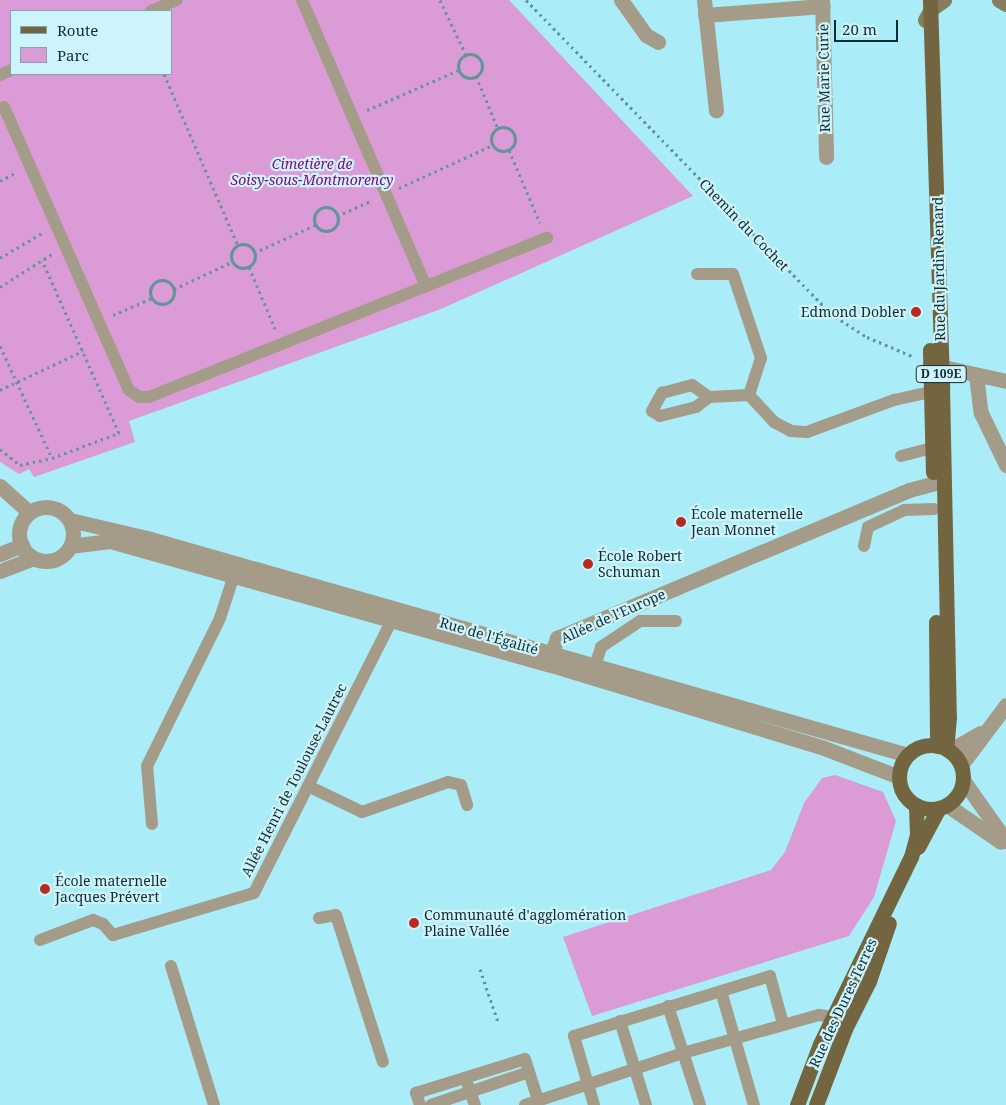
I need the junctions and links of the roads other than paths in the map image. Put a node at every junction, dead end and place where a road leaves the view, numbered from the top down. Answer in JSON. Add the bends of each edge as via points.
{"nodes":[{"id":1,"x":177,"y":0,"type":"edge"},
{"id":2,"x":302,"y":0,"type":"edge"},
{"id":3,"x":621,"y":0,"type":"edge"},
{"id":4,"x":944,"y":0,"type":"edge"},
{"id":5,"x":999,"y":0,"type":"edge"},
{"id":6,"x":822,"y":3,"type":"edge"},
{"id":7,"x":1006,"y":4,"type":"edge"},
{"id":8,"x":704,"y":7,"type":"edge"},
{"id":9,"x":927,"y":8,"type":"edge"},
{"id":10,"x":153,"y":10,"type":"edge"},
{"id":11,"x":658,"y":42,"type":"dead end"},
{"id":12,"x":1,"y":104,"type":"edge"},
{"id":13,"x":716,"y":110,"type":"dead end"},
{"id":14,"x":826,"y":157,"type":"dead end"},
{"id":15,"x":546,"y":238,"type":"road end"},
{"id":16,"x":697,"y":274,"type":"dead end"},
{"id":17,"x":426,"y":286,"type":"junction"},
{"id":18,"x":936,"y":366,"type":"junction"},
{"id":19,"x":976,"y":375,"type":"junction"},
{"id":20,"x":1006,"y":381,"type":"edge"},
{"id":21,"x":936,"y":390,"type":"junction"},
{"id":22,"x":749,"y":395,"type":"junction"},
{"id":23,"x":709,"y":397,"type":"dead end"},
{"id":24,"x":938,"y":446,"type":"junction"},
{"id":25,"x":901,"y":456,"type":"dead end"},
{"id":26,"x":1006,"y":465,"type":"edge"},
{"id":27,"x":938,"y":481,"type":"junction"},
{"id":28,"x":0,"y":486,"type":"edge"},
{"id":29,"x":934,"y":509,"type":"junction"},
{"id":30,"x":29,"y":512,"type":"junction"},
{"id":31,"x":70,"y":520,"type":"junction"},
{"id":32,"x":22,"y":546,"type":"junction"},
{"id":33,"x":70,"y":546,"type":"junction"},
{"id":34,"x":864,"y":546,"type":"dead end"},
{"id":35,"x":0,"y":554,"type":"edge"},
{"id":36,"x":34,"y":558,"type":"junction"},
{"id":37,"x":236,"y":570,"type":"junction"},
{"id":38,"x":0,"y":571,"type":"edge"},
{"id":39,"x":394,"y":616,"type":"junction"},
{"id":40,"x":676,"y":620,"type":"dead end"},
{"id":41,"x":549,"y":659,"type":"junction"},
{"id":42,"x":595,"y":666,"type":"junction"},
{"id":43,"x":1006,"y":705,"type":"edge"},
{"id":44,"x":985,"y":729,"type":"junction"},
{"id":45,"x":944,"y":748,"type":"junction"},
{"id":46,"x":908,"y":755,"type":"junction"},
{"id":47,"x":961,"y":765,"type":"junction"},
{"id":48,"x":899,"y":777,"type":"junction"},
{"id":49,"x":963,"y":780,"type":"junction"},
{"id":50,"x":308,"y":786,"type":"junction"},
{"id":51,"x":467,"y":805,"type":"dead end"},
{"id":52,"x":916,"y":805,"type":"junction"},
{"id":53,"x":943,"y":806,"type":"junction"},
{"id":54,"x":152,"y":824,"type":"dead end"},
{"id":55,"x":1006,"y":843,"type":"edge"},
{"id":56,"x":911,"y":857,"type":"junction"},
{"id":57,"x":892,"y":902,"type":"junction"},
{"id":58,"x":319,"y":918,"type":"dead end"},
{"id":59,"x":40,"y":940,"type":"dead end"},
{"id":60,"x":171,"y":966,"type":"dead end"},
{"id":61,"x":721,"y":991,"type":"junction"},
{"id":62,"x":668,"y":1006,"type":"junction"},
{"id":63,"x":833,"y":1017,"type":"junction"},
{"id":64,"x":620,"y":1021,"type":"junction"},
{"id":65,"x":783,"y":1024,"type":"junction"},
{"id":66,"x":844,"y":1029,"type":"junction"},
{"id":67,"x":734,"y":1038,"type":"junction"},
{"id":68,"x":683,"y":1053,"type":"junction"},
{"id":69,"x":383,"y":1062,"type":"dead end"},
{"id":70,"x":635,"y":1070,"type":"junction"},
{"id":71,"x":529,"y":1072,"type":"junction"},
{"id":72,"x":466,"y":1078,"type":"junction"},
{"id":73,"x":588,"y":1085,"type":"junction"},
{"id":74,"x":470,"y":1092,"type":"junction"},
{"id":75,"x":538,"y":1100,"type":"junction"},
{"id":76,"x":214,"y":1105,"type":"edge"},
{"id":77,"x":420,"y":1105,"type":"edge"},
{"id":78,"x":431,"y":1105,"type":"edge"},
{"id":79,"x":475,"y":1105,"type":"edge"},
{"id":80,"x":524,"y":1105,"type":"edge"},
{"id":81,"x":594,"y":1105,"type":"edge"},
{"id":82,"x":646,"y":1105,"type":"edge"},
{"id":83,"x":700,"y":1105,"type":"edge"},
{"id":84,"x":754,"y":1105,"type":"edge"},
{"id":85,"x":797,"y":1105,"type":"edge"},
{"id":86,"x":816,"y":1105,"type":"edge"}],
"edges":[{"from":1,"to":10,"type":"lane"},
{"from":2,"to":17,"type":"lane"},
{"from":3,"to":11,"type":"street","via":[[646,35]]},
{"from":4,"to":9,"type":"street"},
{"from":5,"to":7,"type":"street"},
{"from":6,"to":8,"type":"street"},
{"from":6,"to":14,"type":"street","name":"Rue Marie Curie"},
{"from":8,"to":13,"type":"street"},
{"from":9,"to":18,"type":"main road","name":"Rue du Jardin Renard","number":"D 109E"},
{"from":12,"to":17,"type":"lane","via":[[129,390],[139,397],[148,397]]},
{"from":15,"to":17,"type":"lane"},
{"from":16,"to":22,"type":"lane","via":[[733,274],[761,358]]},
{"from":18,"to":19,"type":"street"},
{"from":18,"to":21,"type":"main road","name":"Rue du Jardin Renard","number":"D 109E"},
{"from":19,"to":20,"type":"street"},
{"from":19,"to":26,"type":"street","via":[[981,413]]},
{"from":21,"to":22,"type":"lane","via":[[894,400],[807,432],[791,431],[774,422]]},
{"from":21,"to":24,"type":"main road","name":"Rue du Jardin Renard","number":"D 109E"},
{"from":22,"to":23,"type":"lane"},
{"from":24,"to":25,"type":"lane"},
{"from":24,"to":27,"type":"main road","name":"Rue du Jardin Renard","number":"D 109E"},
{"from":27,"to":29,"type":"main road","name":"Rue du Jardin Renard","number":"D 109E"},
{"from":27,"to":41,"type":"street","name":"Allée de l'Europe","via":[[557,638]]},
{"from":27,"to":45,"type":"main road","name":"Rue du Jardin Renard","number":"D 109E","via":[[948,717]]},
{"from":28,"to":30,"type":"street"},
{"from":29,"to":34,"type":"lane","via":[[904,510],[868,527]]},
{"from":29,"to":45,"type":"main road","name":"Rue du Jardin Renard","number":"D 109E"},
{"from":30,"to":31,"type":"street","via":[[38,508],[56,508]]},
{"from":30,"to":32,"type":"street","via":[[19,527]]},
{"from":31,"to":33,"type":"street","via":[[73,529]]},
{"from":31,"to":37,"type":"street","name":"Rue de l'Égalité","via":[[147,538]]},
{"from":32,"to":35,"type":"street"},
{"from":32,"to":36,"type":"street"},
{"from":33,"to":36,"type":"street","via":[[66,553],[50,560]]},
{"from":33,"to":37,"type":"street","name":"Rue de l'Égalité","via":[[110,542]]},
{"from":36,"to":38,"type":"street"},
{"from":37,"to":39,"type":"street","name":"Rue de l'Égalité"},
{"from":37,"to":54,"type":"lane","via":[[220,618],[147,766]]},
{"from":39,"to":41,"type":"street","name":"Rue de l'Égalité"},
{"from":39,"to":50,"type":"lane","name":"Allée Henri de Toulouse-Lautrec"},
{"from":40,"to":42,"type":"lane","via":[[640,621],[601,647]]},
{"from":41,"to":42,"type":"street","name":"Rue de l'Égalité"},
{"from":41,"to":48,"type":"street","name":"Rue de l'Égalité","via":[[824,748]]},
{"from":42,"to":46,"type":"street","name":"Rue de l'Égalité"},
{"from":43,"to":44,"type":"street"},
{"from":44,"to":45,"type":"street"},
{"from":44,"to":47,"type":"street"},
{"from":45,"to":46,"type":"main road","via":[[926,746]]},
{"from":45,"to":47,"type":"main road"},
{"from":46,"to":48,"type":"main road"},
{"from":47,"to":49,"type":"main road"},
{"from":48,"to":52,"type":"main road","via":[[904,793]]},
{"from":49,"to":53,"type":"main road","via":[[958,795]]},
{"from":49,"to":55,"type":"street"},
{"from":50,"to":51,"type":"lane","via":[[362,812],[448,782],[461,785]]},
{"from":50,"to":59,"type":"lane","name":"Allée Henri de Toulouse-Lautrec","via":[[254,893],[113,935],[103,924],[93,920]]},
{"from":52,"to":53,"type":"main road"},
{"from":52,"to":56,"type":"main road","name":"Rue des Dures Terres","via":[[917,835]]},
{"from":53,"to":55,"type":"street"},
{"from":53,"to":56,"type":"main road","name":"Rue des Dures Terres"},
{"from":56,"to":57,"type":"main road","name":"Rue des Dures Terres"},
{"from":57,"to":63,"type":"main road","name":"Rue des Dures Terres"},
{"from":57,"to":66,"type":"main road","name":"Rue des Dures Terres","via":[[888,927],[869,981]]},
{"from":58,"to":69,"type":"lane","via":[[336,915]]},
{"from":60,"to":76,"type":"lane"},
{"from":61,"to":62,"type":"lane"},
{"from":61,"to":65,"type":"lane","via":[[770,976]]},
{"from":61,"to":67,"type":"lane"},
{"from":62,"to":64,"type":"lane"},
{"from":62,"to":68,"type":"lane"},
{"from":63,"to":65,"type":"lane","via":[[819,1015]]},
{"from":63,"to":66,"type":"lane"},
{"from":63,"to":85,"type":"main road","name":"Rue des Dures Terres"},
{"from":64,"to":70,"type":"lane"},
{"from":64,"to":73,"type":"lane","via":[[574,1036]]},
{"from":65,"to":67,"type":"lane"},
{"from":66,"to":86,"type":"main road","name":"Rue des Dures Terres"},
{"from":67,"to":68,"type":"lane"},
{"from":67,"to":84,"type":"lane"},
{"from":68,"to":70,"type":"lane"},
{"from":68,"to":83,"type":"lane"},
{"from":70,"to":73,"type":"lane"},
{"from":70,"to":82,"type":"lane"},
{"from":71,"to":72,"type":"lane","via":[[525,1059]]},
{"from":71,"to":74,"type":"lane"},
{"from":71,"to":75,"type":"lane"},
{"from":72,"to":74,"type":"lane"},
{"from":72,"to":77,"type":"lane","via":[[416,1093]]},
{"from":73,"to":75,"type":"lane"},
{"from":73,"to":81,"type":"lane"},
{"from":74,"to":78,"type":"lane"},
{"from":74,"to":79,"type":"lane"},
{"from":75,"to":80,"type":"lane"}]}
